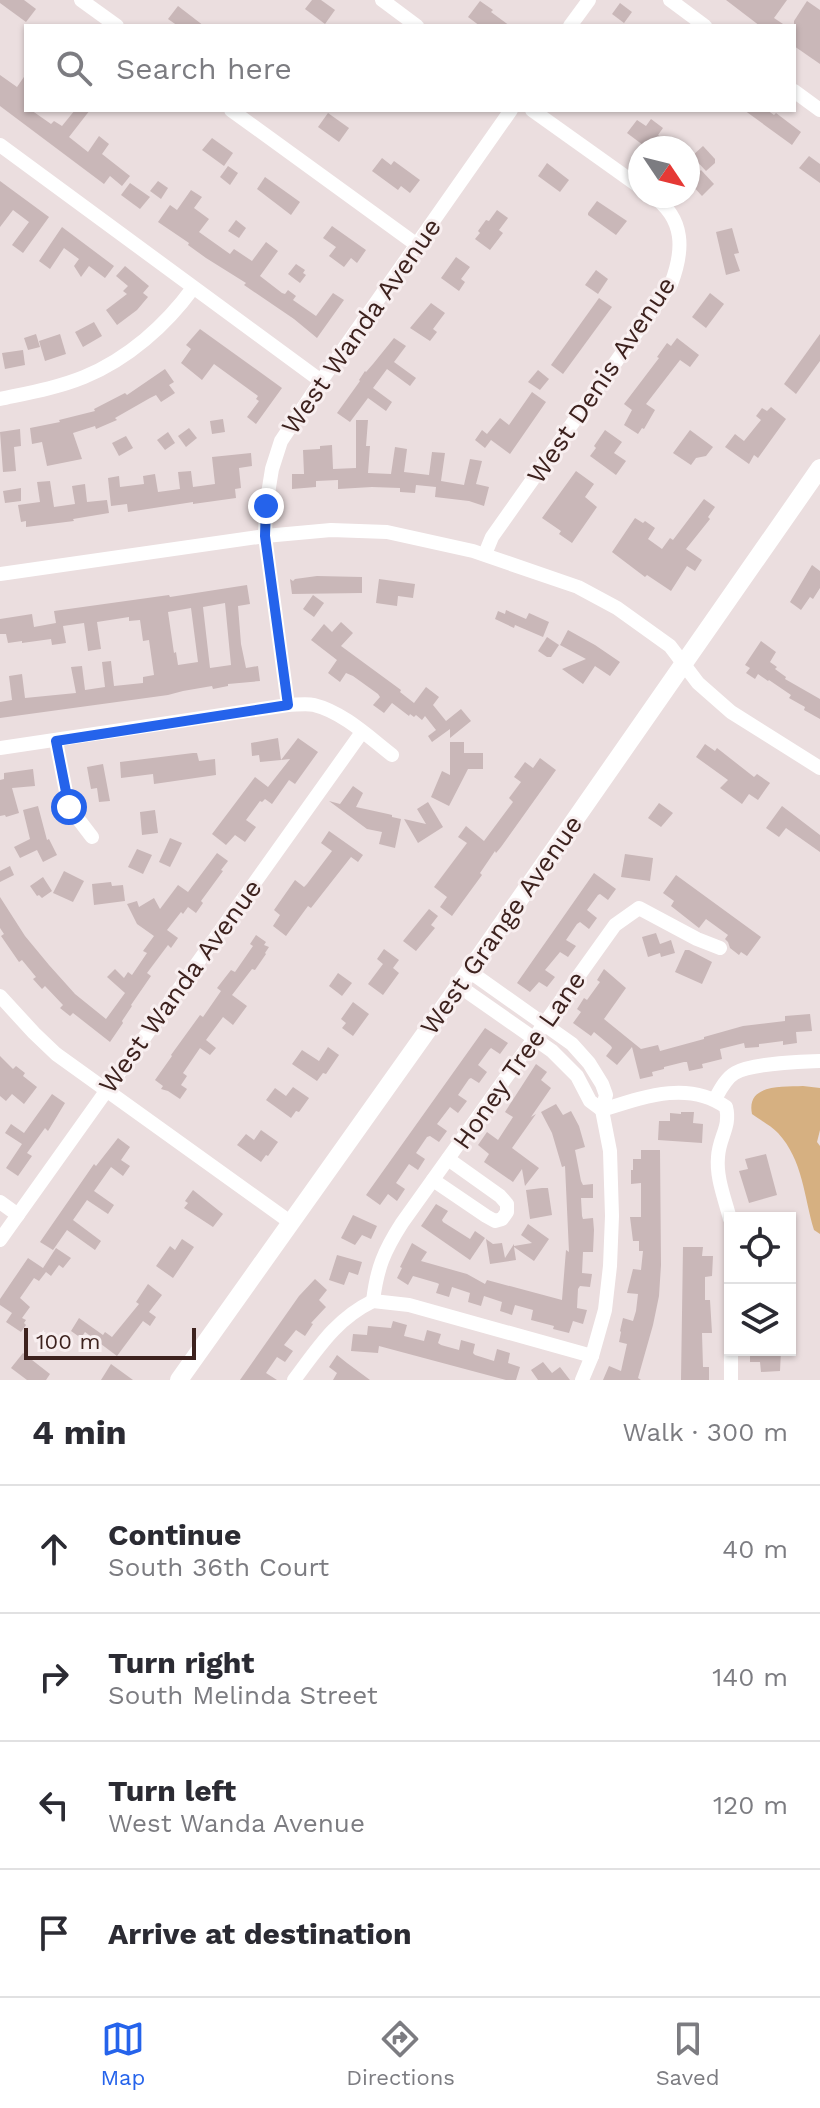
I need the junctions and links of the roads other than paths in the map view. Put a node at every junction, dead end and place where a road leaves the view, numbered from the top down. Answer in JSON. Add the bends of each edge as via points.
{"nodes":[{"id":1,"x":81,"y":0,"type":"edge"},
{"id":2,"x":382,"y":0,"type":"edge"},
{"id":3,"x":589,"y":0,"type":"edge"},
{"id":4,"x":670,"y":0,"type":"edge"},
{"id":5,"x":114,"y":24,"type":"edge"},
{"id":6,"x":414,"y":24,"type":"edge"},
{"id":7,"x":571,"y":24,"type":"edge"},
{"id":8,"x":702,"y":24,"type":"edge"},
{"id":9,"x":796,"y":92,"type":"edge"},
{"id":10,"x":820,"y":110,"type":"edge"},
{"id":11,"x":234,"y":112,"type":"edge"},
{"id":12,"x":510,"y":112,"type":"edge"},
{"id":13,"x":535,"y":112,"type":"edge"},
{"id":14,"x":0,"y":145,"type":"edge"},
{"id":15,"x":628,"y":178,"type":"edge"},
{"id":16,"x":665,"y":208,"type":"edge"},
{"id":17,"x":417,"y":245,"type":"junction"},
{"id":18,"x":193,"y":288,"type":"junction"},
{"id":19,"x":321,"y":381,"type":"junction"},
{"id":20,"x":0,"y":399,"type":"edge"},
{"id":21,"x":820,"y":468,"type":"edge"},
{"id":22,"x":265,"y":536,"type":"junction"},
{"id":23,"x":485,"y":554,"type":"junction"},
{"id":24,"x":0,"y":574,"type":"edge"},
{"id":25,"x":683,"y":663,"type":"junction"},
{"id":26,"x":288,"y":705,"type":"junction"},
{"id":27,"x":362,"y":732,"type":"junction"},
{"id":28,"x":56,"y":741,"type":"junction"},
{"id":29,"x":0,"y":748,"type":"edge"},
{"id":30,"x":392,"y":755,"type":"dead end"},
{"id":31,"x":820,"y":768,"type":"edge"},
{"id":32,"x":92,"y":837,"type":"dead end"},
{"id":33,"x":720,"y":948,"type":"dead end"},
{"id":34,"x":464,"y":979,"type":"junction"},
{"id":35,"x":0,"y":996,"type":"edge"},
{"id":36,"x":544,"y":1023,"type":"junction"},
{"id":37,"x":533,"y":1038,"type":"junction"},
{"id":38,"x":820,"y":1061,"type":"edge"},
{"id":39,"x":107,"y":1089,"type":"junction"},
{"id":40,"x":715,"y":1099,"type":"junction"},
{"id":41,"x":602,"y":1110,"type":"junction"},
{"id":42,"x":448,"y":1159,"type":"junction"},
{"id":43,"x":433,"y":1180,"type":"junction"},
{"id":44,"x":0,"y":1202,"type":"edge"},
{"id":45,"x":728,"y":1212,"type":"edge"},
{"id":46,"x":18,"y":1215,"type":"junction"},
{"id":47,"x":290,"y":1222,"type":"junction"},
{"id":48,"x":0,"y":1240,"type":"edge"},
{"id":49,"x":373,"y":1301,"type":"junction"},
{"id":50,"x":592,"y":1356,"type":"junction"},
{"id":51,"x":731,"y":1356,"type":"edge"},
{"id":52,"x":179,"y":1380,"type":"edge"},
{"id":53,"x":295,"y":1380,"type":"edge"},
{"id":54,"x":582,"y":1380,"type":"edge"},
{"id":55,"x":731,"y":1380,"type":"edge"}],
"edges":[{"from":1,"to":5,"type":"street"},
{"from":2,"to":6,"type":"street"},
{"from":3,"to":7,"type":"street"},
{"from":4,"to":8,"type":"street"},
{"from":9,"to":10,"type":"street"},
{"from":11,"to":17,"type":"street"},
{"from":12,"to":17,"type":"street","name":"West Wanda Avenue"},
{"from":13,"to":15,"type":"street"},
{"from":14,"to":18,"type":"street"},
{"from":16,"to":23,"type":"street","name":"West Denis Avenue","via":[[680,233],[679,262],[671,284]]},
{"from":17,"to":19,"type":"street","name":"West Wanda Avenue"},
{"from":18,"to":19,"type":"street"},
{"from":18,"to":20,"type":"street","via":[[158,329],[122,357],[85,377]]},
{"from":19,"to":22,"type":"street","name":"West Wanda Avenue","via":[[281,441],[272,469]]},
{"from":21,"to":25,"type":"street","name":"West Grange Avenue"},
{"from":22,"to":23,"type":"street","via":[[387,532]]},
{"from":22,"to":24,"type":"street"},
{"from":22,"to":26,"type":"street","name":"West Wanda Avenue"},
{"from":23,"to":25,"type":"street","via":[[578,587],[617,608],[670,646]]},
{"from":25,"to":31,"type":"street","via":[[731,712]]},
{"from":25,"to":34,"type":"street","name":"West Grange Avenue"},
{"from":26,"to":27,"type":"street","via":[[327,710]]},
{"from":26,"to":28,"type":"street"},
{"from":27,"to":30,"type":"street"},
{"from":27,"to":39,"type":"street","name":"West Wanda Avenue"},
{"from":28,"to":29,"type":"street"},
{"from":28,"to":32,"type":"street","via":[[69,807]]},
{"from":33,"to":36,"type":"street","name":"Honey Tree Lane","via":[[639,908],[615,925]]},
{"from":34,"to":36,"type":"street"},
{"from":34,"to":37,"type":"street"},
{"from":34,"to":47,"type":"street","name":"West Grange Avenue"},
{"from":35,"to":39,"type":"street","via":[[56,1054]]},
{"from":36,"to":37,"type":"street","name":"Honey Tree Lane"},
{"from":36,"to":41,"type":"street","via":[[589,1063],[606,1095]]},
{"from":37,"to":41,"type":"street","via":[[566,1063],[590,1101]]},
{"from":37,"to":42,"type":"street","name":"Honey Tree Lane"},
{"from":38,"to":40,"type":"street","via":[[768,1064],[735,1073]]},
{"from":39,"to":46,"type":"street","name":"West Wanda Avenue"},
{"from":39,"to":47,"type":"street"},
{"from":40,"to":41,"type":"street","via":[[673,1092]]},
{"from":40,"to":45,"type":"street","via":[[726,1107],[729,1119],[718,1156]]},
{"from":41,"to":50,"type":"street","via":[[610,1151],[610,1266]]},
{"from":42,"to":43,"type":"street","name":"Honey Tree Lane"},
{"from":42,"to":43,"type":"street","via":[[500,1196],[507,1212],[495,1221]]},
{"from":43,"to":49,"type":"street","name":"Honey Tree Lane","via":[[388,1246],[376,1274]]},
{"from":44,"to":46,"type":"street"},
{"from":46,"to":48,"type":"street","name":"West Wanda Avenue"},
{"from":47,"to":52,"type":"street","name":"West Grange Avenue"},
{"from":49,"to":50,"type":"street","via":[[409,1305]]},
{"from":49,"to":53,"type":"street","via":[[334,1327]]},
{"from":50,"to":54,"type":"street"},
{"from":51,"to":55,"type":"street"}]}
